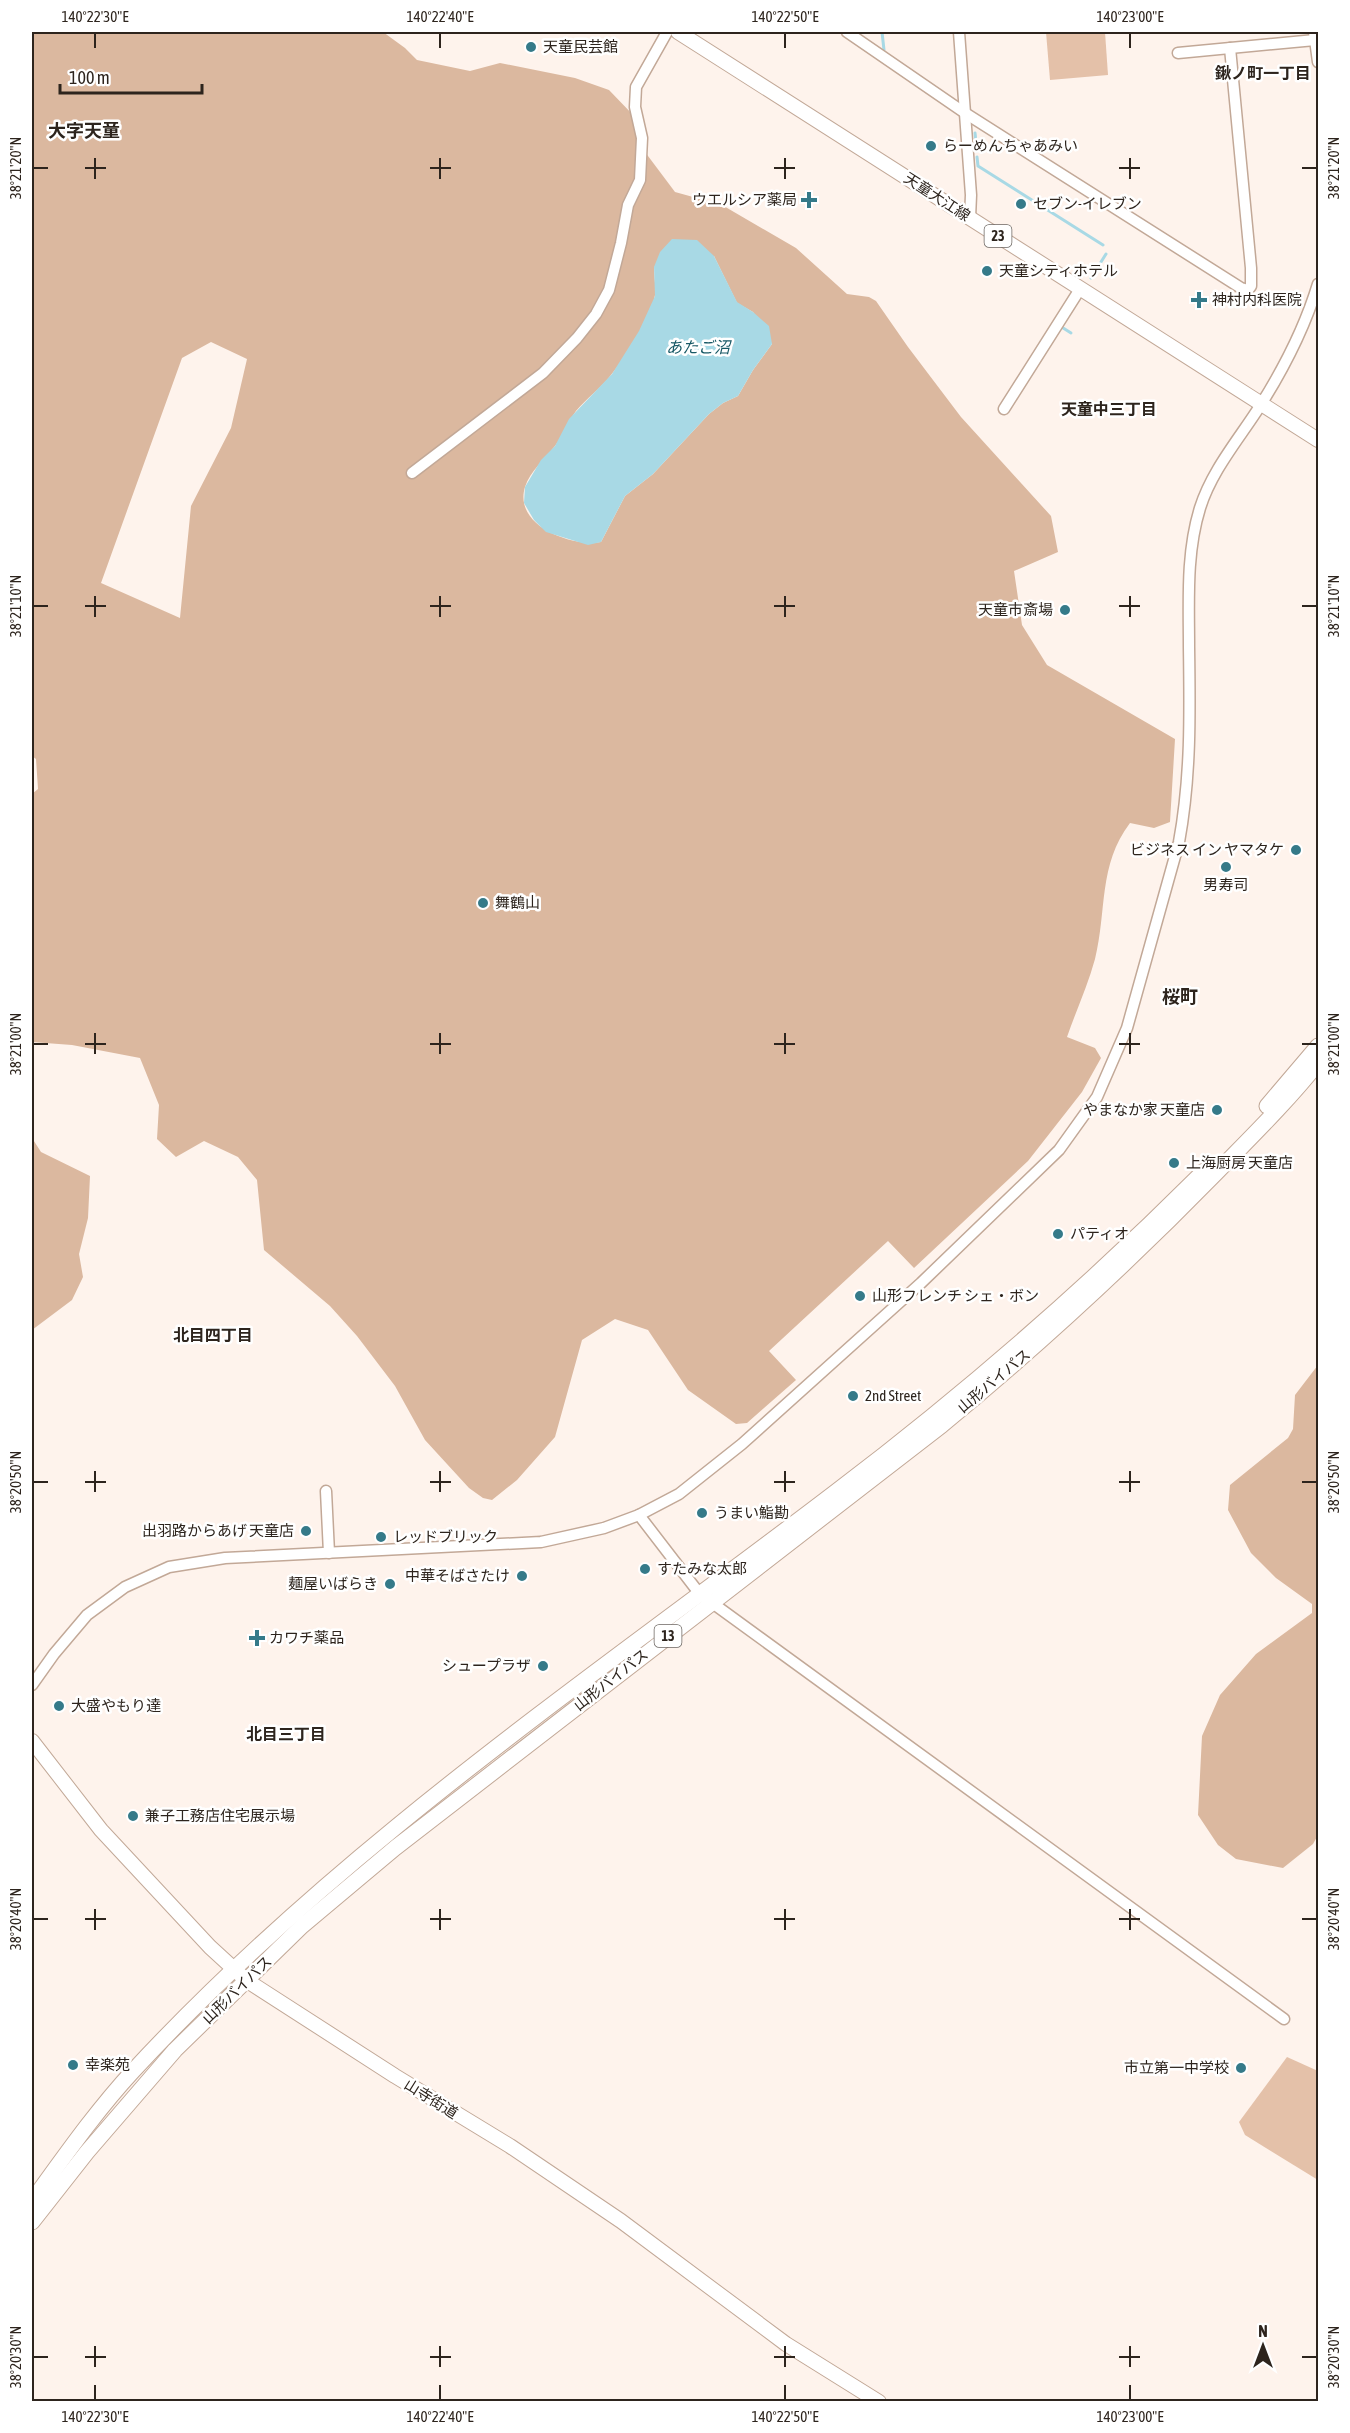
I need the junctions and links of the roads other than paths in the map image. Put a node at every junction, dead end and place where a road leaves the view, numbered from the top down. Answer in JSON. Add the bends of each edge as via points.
{"nodes":[{"id":1,"x":667,"y":32,"type":"edge"},
{"id":2,"x":678,"y":32,"type":"edge"},
{"id":3,"x":847,"y":32,"type":"edge"},
{"id":4,"x":959,"y":32,"type":"edge"},
{"id":5,"x":1315,"y":36,"type":"edge"},
{"id":6,"x":1230,"y":48,"type":"junction"},
{"id":7,"x":1178,"y":53,"type":"dead end"},
{"id":8,"x":1318,"y":62,"type":"edge"},
{"id":9,"x":965,"y":113,"type":"junction"},
{"id":10,"x":970,"y":218,"type":"junction"},
{"id":11,"x":1318,"y":284,"type":"edge"},
{"id":12,"x":1080,"y":289,"type":"junction"},
{"id":13,"x":1261,"y":404,"type":"junction"},
{"id":14,"x":1004,"y":409,"type":"dead end"},
{"id":15,"x":1318,"y":440,"type":"edge"},
{"id":16,"x":412,"y":472,"type":"dead end"},
{"id":17,"x":1318,"y":1046,"type":"edge"},
{"id":18,"x":1318,"y":1063,"type":"edge"},
{"id":19,"x":326,"y":1491,"type":"dead end"},
{"id":20,"x":639,"y":1515,"type":"junction"},
{"id":21,"x":329,"y":1553,"type":"junction"},
{"id":22,"x":705,"y":1598,"type":"junction"},
{"id":23,"x":32,"y":1685,"type":"edge"},
{"id":24,"x":32,"y":1741,"type":"edge"},
{"id":25,"x":233,"y":1969,"type":"junction"},
{"id":26,"x":246,"y":1980,"type":"junction"},
{"id":27,"x":1284,"y":2019,"type":"dead end"},
{"id":28,"x":32,"y":2201,"type":"edge"},
{"id":29,"x":32,"y":2222,"type":"edge"},
{"id":30,"x":879,"y":2402,"type":"edge"}],
"edges":[{"from":1,"to":16,"type":"street","via":[[636,87],[635,106],[642,138],[640,180],[628,205],[609,290],[596,314],[543,373]]},
{"from":2,"to":10,"type":"main road","name":"天童大江線","number":"23"},
{"from":3,"to":9,"type":"street"},
{"from":4,"to":9,"type":"street"},
{"from":5,"to":6,"type":"street"},
{"from":5,"to":8,"type":"street"},
{"from":6,"to":7,"type":"street"},
{"from":6,"to":9,"type":"street","via":[[1251,268],[1251,286],[1246,290]]},
{"from":9,"to":10,"type":"street"},
{"from":10,"to":12,"type":"main road","name":"天童大江線","number":"23"},
{"from":11,"to":13,"type":"street","via":[[1303,329]]},
{"from":12,"to":13,"type":"main road","name":"天童大江線","number":"23"},
{"from":12,"to":14,"type":"street"},
{"from":13,"to":15,"type":"main road","name":"天童大江線","number":"23"},
{"from":13,"to":20,"type":"street","via":[[1209,484],[1195,531],[1189,587],[1190,738],[1184,814],[1127,1028],[1097,1097],[1059,1150],[921,1283],[712,1469],[680,1494]]},
{"from":17,"to":22,"type":"highway","name":"山形バイパス","number":"13","via":[[1253,1122],[1093,1278],[925,1422]]},
{"from":18,"to":22,"type":"highway","name":"山形バイパス","number":"13","via":[[1182,1208],[1055,1329],[942,1425]]},
{"from":19,"to":21,"type":"street"},
{"from":20,"to":21,"type":"street","via":[[589,1533],[541,1542]]},
{"from":20,"to":22,"type":"street"},
{"from":21,"to":23,"type":"street","via":[[225,1558],[169,1567],[145,1576],[87,1615]]},
{"from":22,"to":25,"type":"highway","name":"山形バイパス","number":"13","via":[[491,1750],[390,1831]]},
{"from":22,"to":26,"type":"highway","name":"山形バイパス","number":"13","via":[[395,1848],[302,1926]]},
{"from":22,"to":27,"type":"street"},
{"from":24,"to":25,"type":"main road","name":"山寺街道","via":[[101,1830]]},
{"from":25,"to":26,"type":"main road","name":"山寺街道"},
{"from":25,"to":28,"type":"highway","name":"山形バイパス","number":"13","via":[[131,2073]]},
{"from":26,"to":29,"type":"highway","name":"山形バイパス","number":"13","via":[[175,2050]]},
{"from":26,"to":30,"type":"main road","name":"山寺街道","via":[[510,2146],[621,2221],[786,2344]]}]}
